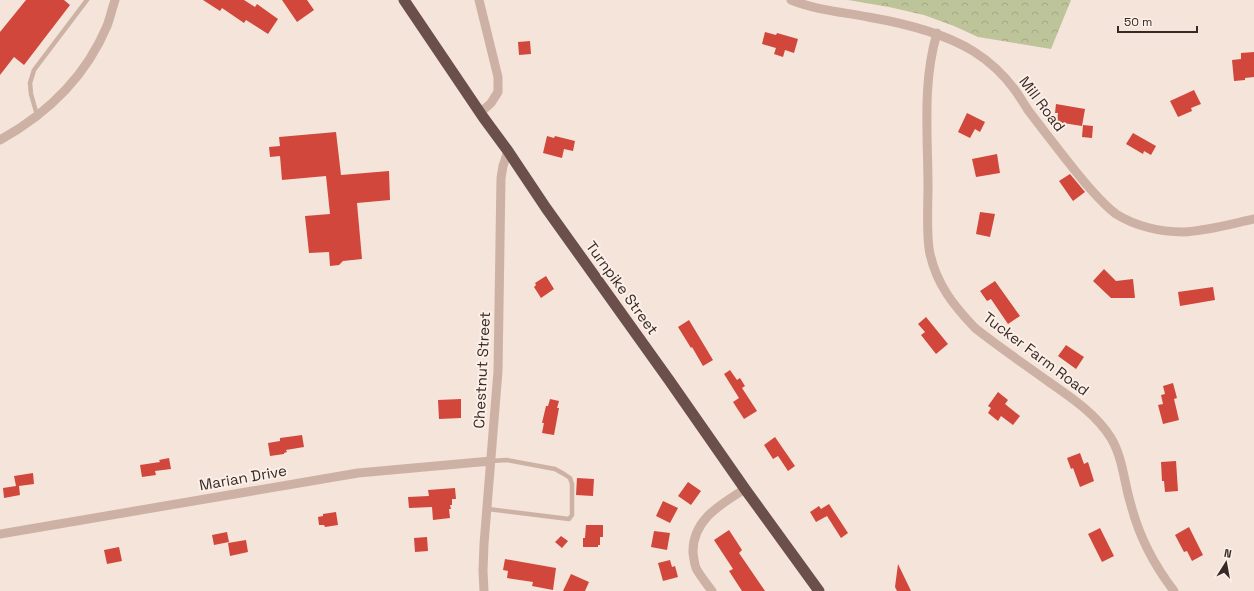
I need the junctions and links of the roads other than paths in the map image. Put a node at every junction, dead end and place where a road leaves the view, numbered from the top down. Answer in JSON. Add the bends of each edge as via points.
{"nodes":[{"id":1,"x":87,"y":0,"type":"edge"},
{"id":2,"x":115,"y":0,"type":"edge"},
{"id":3,"x":404,"y":0,"type":"edge"},
{"id":4,"x":479,"y":0,"type":"edge"},
{"id":5,"x":791,"y":0,"type":"edge"},
{"id":6,"x":937,"y":33,"type":"junction"},
{"id":7,"x":480,"y":113,"type":"junction"},
{"id":8,"x":37,"y":117,"type":"junction"},
{"id":9,"x":0,"y":140,"type":"edge"},
{"id":10,"x":508,"y":151,"type":"junction"},
{"id":11,"x":1254,"y":219,"type":"edge"},
{"id":12,"x":491,"y":461,"type":"junction"},
{"id":13,"x":745,"y":489,"type":"junction"},
{"id":14,"x":488,"y":509,"type":"junction"},
{"id":15,"x":0,"y":534,"type":"edge"},
{"id":16,"x":484,"y":591,"type":"edge"},
{"id":17,"x":712,"y":591,"type":"edge"},
{"id":18,"x":819,"y":591,"type":"edge"},
{"id":19,"x":1174,"y":591,"type":"edge"}],
"edges":[{"from":1,"to":8,"type":"lane","via":[[34,70],[30,83]]},
{"from":2,"to":8,"type":"street","via":[[101,39],[83,69]]},
{"from":3,"to":7,"type":"highway","name":"Turnpike Street"},
{"from":4,"to":7,"type":"street","via":[[498,77],[498,92]]},
{"from":5,"to":6,"type":"street","name":"Mill Road","via":[[821,9]]},
{"from":6,"to":11,"type":"street","name":"Mill Road","via":[[964,45],[1000,73],[1071,166],[1117,214],[1148,228],[1183,232]]},
{"from":6,"to":19,"type":"street","name":"Tucker Farm Road","via":[[927,93],[930,253],[938,278],[949,298],[975,328],[1083,407],[1112,439],[1141,537]]},
{"from":7,"to":10,"type":"highway","name":"Turnpike Street"},
{"from":8,"to":9,"type":"street"},
{"from":10,"to":12,"type":"street","name":"Chestnut Street","via":[[501,178],[498,371]]},
{"from":10,"to":13,"type":"highway","name":"Turnpike Street"},
{"from":12,"to":14,"type":"street","name":"Chestnut Street"},
{"from":12,"to":14,"type":"lane","via":[[507,460],[555,469],[570,478],[572,515],[569,519]]},
{"from":12,"to":15,"type":"street","name":"Marian Drive","via":[[358,473]]},
{"from":13,"to":17,"type":"street","via":[[709,514],[695,536],[693,547],[696,568]]},
{"from":13,"to":18,"type":"highway","name":"Turnpike Street"},
{"from":14,"to":16,"type":"street","name":"Chestnut Street"}]}
